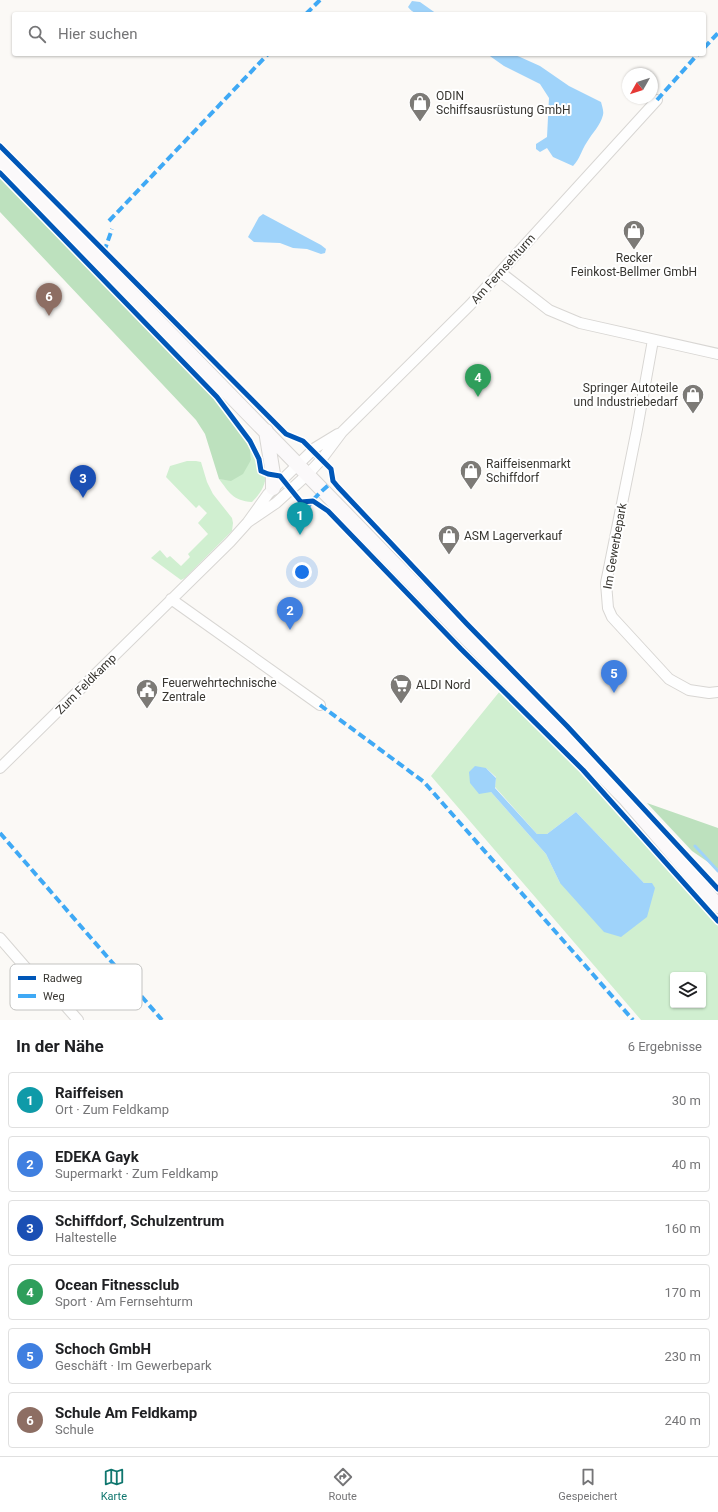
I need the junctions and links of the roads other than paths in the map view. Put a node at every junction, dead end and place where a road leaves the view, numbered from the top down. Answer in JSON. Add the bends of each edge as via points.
{"nodes":[{"id":1,"x":653,"y":104,"type":"edge"},
{"id":2,"x":0,"y":159,"type":"edge"},
{"id":3,"x":500,"y":272,"type":"junction"},
{"id":4,"x":653,"y":340,"type":"junction"},
{"id":5,"x":718,"y":354,"type":"edge"},
{"id":6,"x":266,"y":431,"type":"junction"},
{"id":7,"x":342,"y":432,"type":"junction"},
{"id":8,"x":298,"y":464,"type":"junction"},
{"id":9,"x":308,"y":474,"type":"junction"},
{"id":10,"x":273,"y":488,"type":"junction"},
{"id":11,"x":248,"y":522,"type":"junction"},
{"id":12,"x":171,"y":599,"type":"junction"},
{"id":13,"x":718,"y":692,"type":"edge"},
{"id":14,"x":320,"y":705,"type":"dead end"},
{"id":15,"x":0,"y":768,"type":"edge"},
{"id":16,"x":718,"y":906,"type":"edge"},
{"id":17,"x":0,"y":938,"type":"edge"},
{"id":18,"x":23,"y":964,"type":"edge"},
{"id":19,"x":69,"y":1010,"type":"edge"},
{"id":20,"x":78,"y":1020,"type":"edge"}],
"edges":[{"from":1,"to":3,"type":"street","name":"Am Fernsehturm"},
{"from":2,"to":6,"type":"main road"},
{"from":3,"to":4,"type":"street","via":[[549,310],[580,323]]},
{"from":3,"to":7,"type":"street","name":"Am Fernsehturm"},
{"from":4,"to":5,"type":"street"},
{"from":4,"to":13,"type":"street","name":"Im Gewerbepark","via":[[606,583],[608,608],[612,617],[669,679],[689,690]]},
{"from":6,"to":8,"type":"main road"},
{"from":6,"to":10,"type":"main road"},
{"from":7,"to":8,"type":"street","name":"Am Fernsehturm","via":[[315,448]]},
{"from":7,"to":9,"type":"street","name":"Am Fernsehturm"},
{"from":8,"to":9,"type":"main road"},
{"from":8,"to":10,"type":"street","name":"Zum Feldkamp"},
{"from":9,"to":11,"type":"street","name":"Zum Feldkamp","via":[[276,503]]},
{"from":9,"to":16,"type":"main road","via":[[625,798]]},
{"from":10,"to":11,"type":"street","name":"Zum Feldkamp"},
{"from":11,"to":12,"type":"street","name":"Zum Feldkamp"},
{"from":12,"to":14,"type":"street"},
{"from":12,"to":15,"type":"street","name":"Zum Feldkamp"},
{"from":17,"to":18,"type":"street"},
{"from":19,"to":20,"type":"street"}]}
